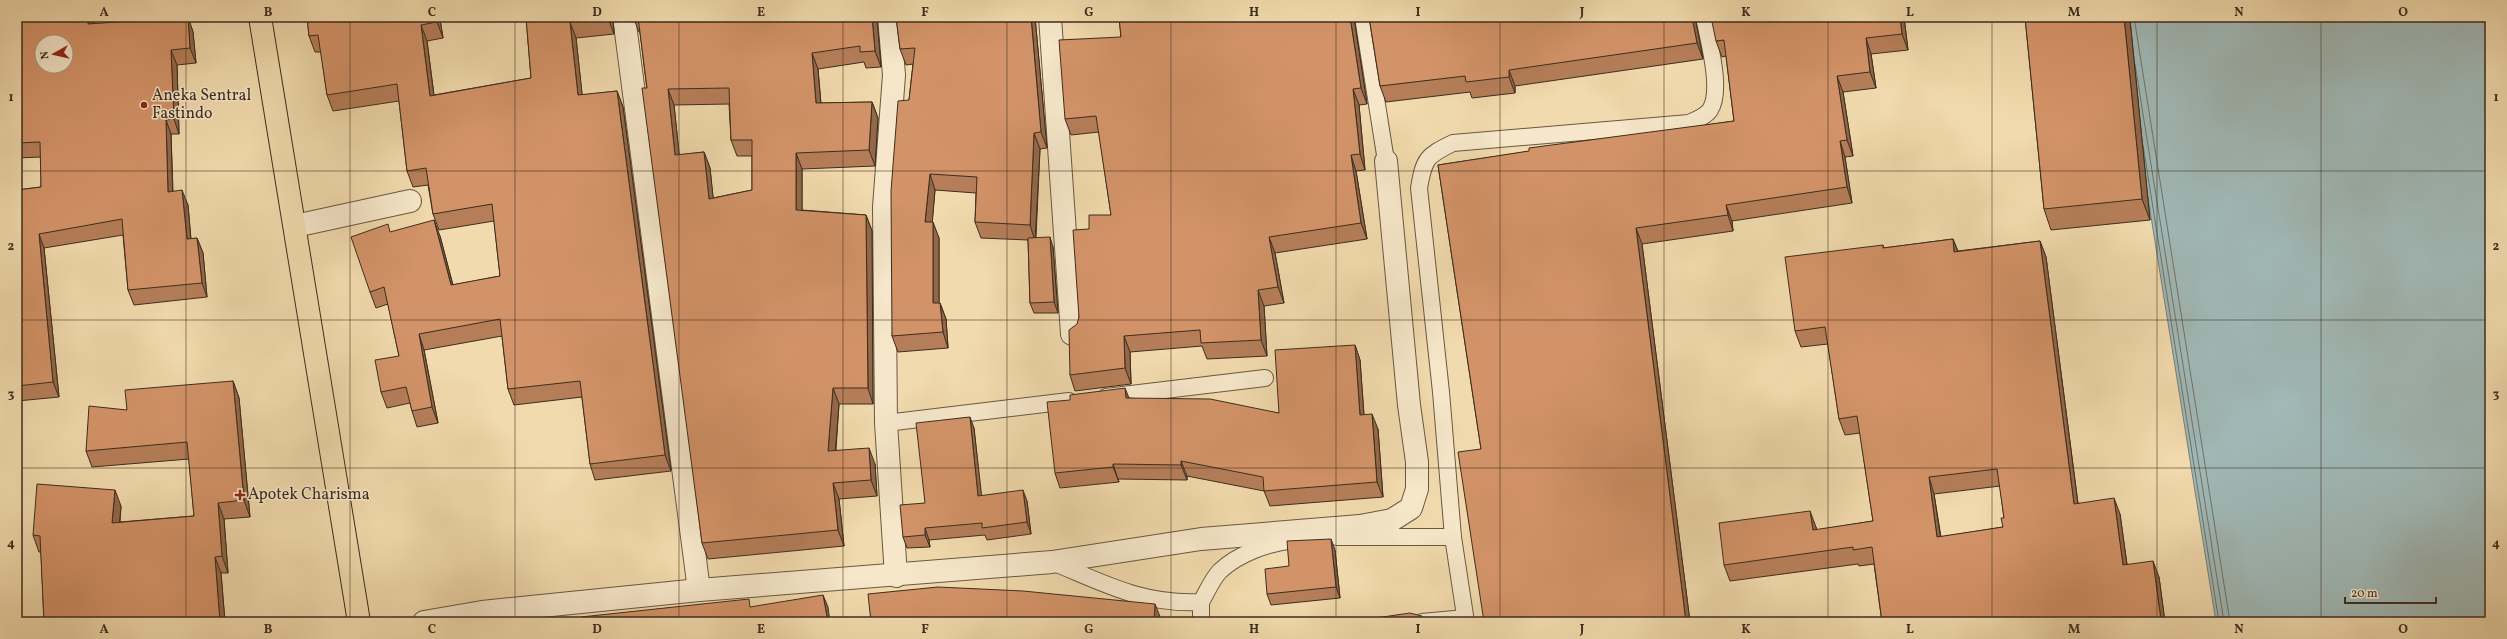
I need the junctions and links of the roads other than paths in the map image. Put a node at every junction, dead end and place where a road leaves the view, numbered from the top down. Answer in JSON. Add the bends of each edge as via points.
{"nodes":[{"id":1,"x":260,"y":17,"type":"edge"},
{"id":2,"x":624,"y":17,"type":"edge"},
{"id":3,"x":889,"y":17,"type":"edge"},
{"id":4,"x":1050,"y":17,"type":"edge"},
{"id":5,"x":1363,"y":17,"type":"edge"},
{"id":6,"x":1704,"y":17,"type":"edge"},
{"id":7,"x":1386,"y":161,"type":"joint"},
{"id":8,"x":410,"y":201,"type":"dead end"},
{"id":9,"x":296,"y":226,"type":"junction"},
{"id":10,"x":1072,"y":334,"type":"edge"},
{"id":11,"x":1265,"y":378,"type":"dead end"},
{"id":12,"x":886,"y":423,"type":"junction"},
{"id":13,"x":1453,"y":537,"type":"junction"},
{"id":14,"x":1052,"y":562,"type":"junction"},
{"id":15,"x":896,"y":576,"type":"junction"},
{"id":16,"x":699,"y":590,"type":"junction"},
{"id":17,"x":1201,"y":602,"type":"junction"},
{"id":18,"x":1465,"y":620,"type":"edge"},
{"id":19,"x":359,"y":622,"type":"edge"},
{"id":20,"x":424,"y":622,"type":"edge"},
{"id":21,"x":1202,"y":622,"type":"edge"},
{"id":22,"x":1422,"y":622,"type":"edge"}],
"edges":[{"from":1,"to":9,"type":"highway"},
{"from":2,"to":16,"type":"street"},
{"from":3,"to":12,"type":"street","via":[[894,75],[884,207]]},
{"from":4,"to":10,"type":"street"},
{"from":5,"to":7,"type":"lane"},
{"from":6,"to":13,"type":"lane","via":[[1715,82],[1710,110],[1701,118],[1689,123],[1453,143],[1435,151],[1423,165],[1419,188],[1441,392]]},
{"from":7,"to":14,"type":"street","via":[[1409,405],[1417,462],[1417,489],[1411,508],[1392,520],[1360,526],[1201,539]]},
{"from":8,"to":9,"type":"street"},
{"from":9,"to":19,"type":"highway"},
{"from":11,"to":12,"type":"lane"},
{"from":12,"to":15,"type":"street"},
{"from":13,"to":17,"type":"lane","via":[[1316,537],[1280,542],[1245,554],[1220,571]]},
{"from":13,"to":18,"type":"lane"},
{"from":14,"to":15,"type":"street"},
{"from":14,"to":17,"type":"lane","via":[[1142,598],[1174,603]]},
{"from":15,"to":16,"type":"street"},
{"from":16,"to":20,"type":"street","via":[[482,612]]},
{"from":17,"to":21,"type":"lane"},
{"from":18,"to":22,"type":"lane"}]}
